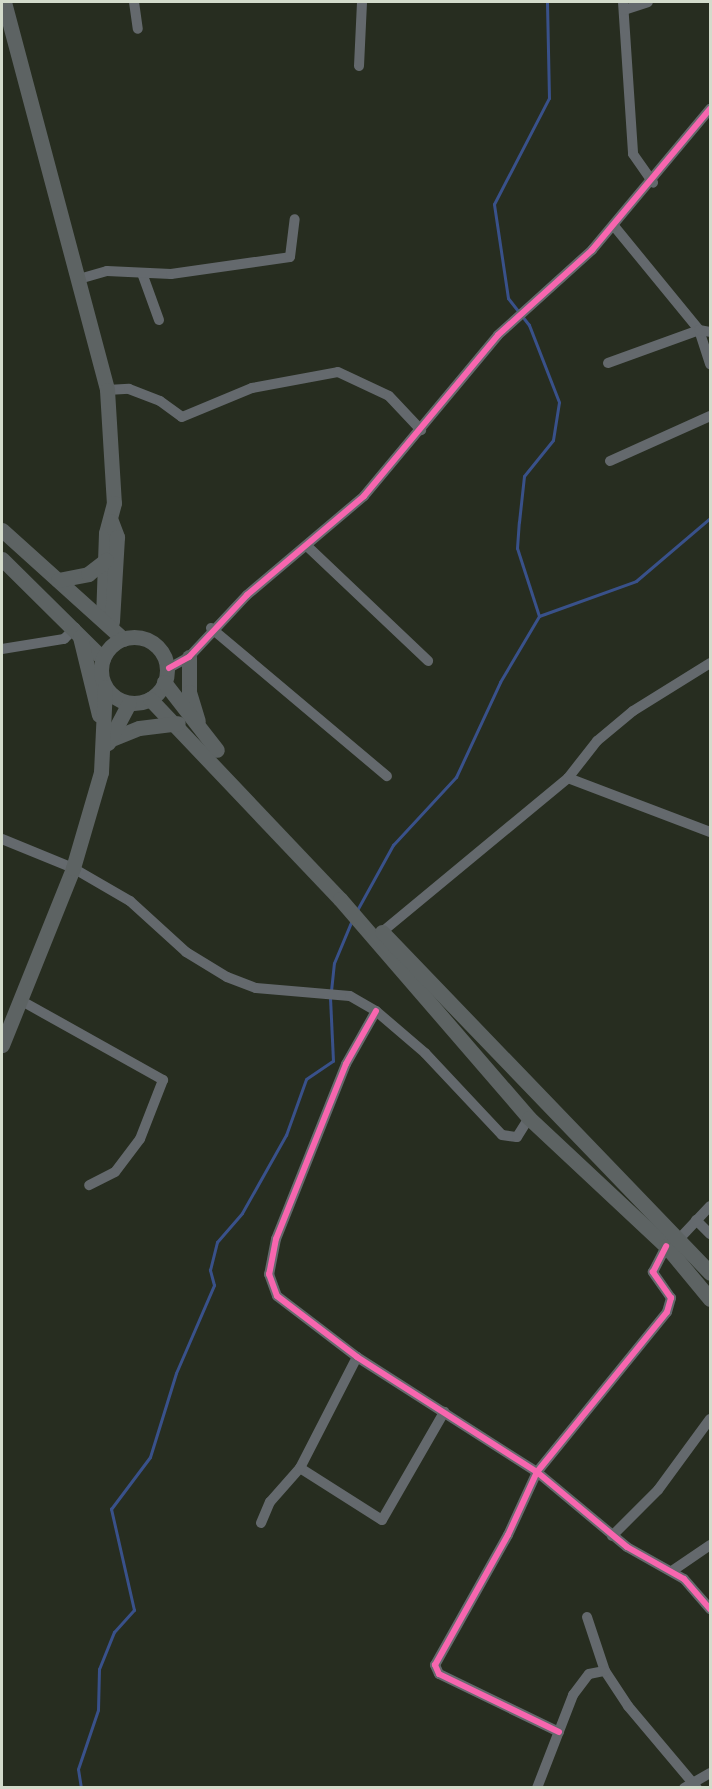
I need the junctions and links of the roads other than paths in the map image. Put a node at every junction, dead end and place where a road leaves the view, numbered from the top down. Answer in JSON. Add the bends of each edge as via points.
{"nodes":[{"id":1,"x":4,"y":2,"type":"edge"},
{"id":2,"x":134,"y":2,"type":"edge"},
{"id":3,"x":362,"y":2,"type":"edge"},
{"id":4,"x":648,"y":2,"type":"edge"},
{"id":5,"x":624,"y":6,"type":"edge"},
{"id":6,"x":138,"y":30,"type":"dead end"},
{"id":7,"x":359,"y":66,"type":"dead end"},
{"id":8,"x":711,"y":109,"type":"edge"},
{"id":9,"x":653,"y":183,"type":"junction"},
{"id":10,"x":295,"y":219,"type":"dead end"},
{"id":11,"x":614,"y":226,"type":"junction"},
{"id":12,"x":142,"y":273,"type":"junction"},
{"id":13,"x":79,"y":279,"type":"junction"},
{"id":14,"x":159,"y":320,"type":"dead end"},
{"id":15,"x":699,"y":330,"type":"junction"},
{"id":16,"x":711,"y":332,"type":"edge"},
{"id":17,"x":608,"y":363,"type":"dead end"},
{"id":18,"x":711,"y":364,"type":"edge"},
{"id":19,"x":107,"y":390,"type":"junction"},
{"id":20,"x":711,"y":416,"type":"edge"},
{"id":21,"x":421,"y":430,"type":"junction"},
{"id":22,"x":610,"y":461,"type":"dead end"},
{"id":23,"x":111,"y":521,"type":"junction"},
{"id":24,"x":2,"y":530,"type":"edge"},
{"id":25,"x":307,"y":546,"type":"junction"},
{"id":26,"x":2,"y":559,"type":"edge"},
{"id":27,"x":106,"y":560,"type":"junction"},
{"id":28,"x":58,"y":580,"type":"junction"},
{"id":29,"x":107,"y":624,"type":"junction"},
{"id":30,"x":211,"y":628,"type":"junction"},
{"id":31,"x":77,"y":629,"type":"junction"},
{"id":32,"x":123,"y":639,"type":"junction"},
{"id":33,"x":2,"y":649,"type":"edge"},
{"id":34,"x":189,"y":657,"type":"junction"},
{"id":35,"x":103,"y":658,"type":"junction"},
{"id":36,"x":428,"y":661,"type":"dead end"},
{"id":37,"x":711,"y":663,"type":"edge"},
{"id":38,"x":167,"y":675,"type":"junction"},
{"id":39,"x":105,"y":687,"type":"junction"},
{"id":40,"x":150,"y":699,"type":"junction"},
{"id":41,"x":129,"y":703,"type":"junction"},
{"id":42,"x":178,"y":723,"type":"junction"},
{"id":43,"x":206,"y":738,"type":"junction"},
{"id":44,"x":105,"y":742,"type":"junction"},
{"id":45,"x":387,"y":776,"type":"dead end"},
{"id":46,"x":568,"y":778,"type":"junction"},
{"id":47,"x":711,"y":832,"type":"edge"},
{"id":48,"x":2,"y":839,"type":"edge"},
{"id":49,"x":73,"y":868,"type":"junction"},
{"id":50,"x":346,"y":897,"type":"junction"},
{"id":51,"x":378,"y":933,"type":"junction"},
{"id":52,"x":20,"y":1000,"type":"junction"},
{"id":53,"x":376,"y":1011,"type":"junction"},
{"id":54,"x":2,"y":1045,"type":"edge"},
{"id":55,"x":529,"y":1118,"type":"junction"},
{"id":56,"x":89,"y":1185,"type":"dead end"},
{"id":57,"x":711,"y":1206,"type":"edge"},
{"id":58,"x":696,"y":1220,"type":"junction"},
{"id":59,"x":711,"y":1234,"type":"edge"},
{"id":60,"x":680,"y":1238,"type":"junction"},
{"id":61,"x":666,"y":1246,"type":"junction"},
{"id":62,"x":711,"y":1273,"type":"edge"},
{"id":63,"x":711,"y":1299,"type":"edge"},
{"id":64,"x":357,"y":1357,"type":"junction"},
{"id":65,"x":444,"y":1412,"type":"junction"},
{"id":66,"x":711,"y":1419,"type":"edge"},
{"id":67,"x":300,"y":1468,"type":"junction"},
{"id":68,"x":537,"y":1472,"type":"junction"},
{"id":69,"x":261,"y":1523,"type":"dead end"},
{"id":70,"x":612,"y":1536,"type":"junction"},
{"id":71,"x":711,"y":1545,"type":"edge"},
{"id":72,"x":672,"y":1571,"type":"junction"},
{"id":73,"x":711,"y":1609,"type":"edge"},
{"id":74,"x":587,"y":1617,"type":"dead end"},
{"id":75,"x":605,"y":1671,"type":"junction"},
{"id":76,"x":560,"y":1732,"type":"junction"},
{"id":77,"x":711,"y":1773,"type":"edge"},
{"id":78,"x":692,"y":1786,"type":"edge"},
{"id":79,"x":537,"y":1788,"type":"edge"}],
"edges":[{"from":1,"to":13,"type":"main road"},
{"from":2,"to":6,"type":"street"},
{"from":3,"to":7,"type":"street"},
{"from":4,"to":5,"type":"street"},
{"from":5,"to":9,"type":"street","via":[[633,154]]},
{"from":8,"to":9,"type":"street"},
{"from":9,"to":11,"type":"street"},
{"from":10,"to":12,"type":"street","via":[[290,257]]},
{"from":11,"to":15,"type":"street"},
{"from":11,"to":21,"type":"street","via":[[498,335]]},
{"from":12,"to":13,"type":"street","via":[[107,271]]},
{"from":12,"to":14,"type":"street"},
{"from":13,"to":19,"type":"main road"},
{"from":15,"to":16,"type":"street"},
{"from":15,"to":17,"type":"street"},
{"from":15,"to":18,"type":"street"},
{"from":19,"to":21,"type":"street","via":[[129,389],[160,400],[182,417],[252,388],[338,372],[389,396]]},
{"from":19,"to":23,"type":"main road","via":[[113,455]]},
{"from":20,"to":22,"type":"street"},
{"from":21,"to":25,"type":"street","via":[[364,496]]},
{"from":23,"to":27,"type":"main road"},
{"from":23,"to":29,"type":"main road","via":[[117,537]]},
{"from":24,"to":28,"type":"main road"},
{"from":25,"to":30,"type":"street"},
{"from":25,"to":36,"type":"street"},
{"from":26,"to":31,"type":"main road"},
{"from":27,"to":28,"type":"main road","via":[[88,574]]},
{"from":27,"to":29,"type":"main road"},
{"from":28,"to":29,"type":"main road"},
{"from":29,"to":32,"type":"main road"},
{"from":30,"to":34,"type":"street"},
{"from":30,"to":45,"type":"street"},
{"from":31,"to":33,"type":"street","via":[[64,639]]},
{"from":31,"to":35,"type":"main road"},
{"from":31,"to":44,"type":"main road"},
{"from":32,"to":35,"type":"main road"},
{"from":32,"to":38,"type":"main road","via":[[148,641]]},
{"from":34,"to":38,"type":"street"},
{"from":34,"to":43,"type":"main road","via":[[189,692]]},
{"from":35,"to":39,"type":"main road"},
{"from":37,"to":46,"type":"street","via":[[633,711],[597,741]]},
{"from":38,"to":40,"type":"main road"},
{"from":38,"to":43,"type":"main road"},
{"from":39,"to":41,"type":"main road"},
{"from":39,"to":44,"type":"main road"},
{"from":40,"to":41,"type":"main road"},
{"from":40,"to":42,"type":"main road"},
{"from":41,"to":44,"type":"main road"},
{"from":42,"to":44,"type":"main road","via":[[139,728]]},
{"from":42,"to":50,"type":"main road"},
{"from":43,"to":50,"type":"main road"},
{"from":44,"to":49,"type":"main road"},
{"from":46,"to":47,"type":"street"},
{"from":46,"to":51,"type":"street"},
{"from":48,"to":49,"type":"street"},
{"from":49,"to":52,"type":"main road"},
{"from":49,"to":53,"type":"street","via":[[130,901],[180,948],[227,977],[256,988],[350,996]]},
{"from":50,"to":51,"type":"main road"},
{"from":51,"to":55,"type":"main road"},
{"from":51,"to":60,"type":"main road"},
{"from":52,"to":54,"type":"main road"},
{"from":52,"to":56,"type":"street","via":[[163,1080],[140,1139],[114,1172]]},
{"from":53,"to":55,"type":"street","via":[[425,1053],[502,1135],[517,1137]]},
{"from":53,"to":64,"type":"street","via":[[346,1064],[269,1262],[277,1296]]},
{"from":55,"to":61,"type":"main road"},
{"from":57,"to":58,"type":"street"},
{"from":58,"to":59,"type":"street"},
{"from":58,"to":60,"type":"street"},
{"from":60,"to":62,"type":"main road"},
{"from":61,"to":63,"type":"main road"},
{"from":61,"to":68,"type":"street","via":[[654,1272],[670,1298],[667,1312]]},
{"from":64,"to":65,"type":"street"},
{"from":64,"to":67,"type":"street"},
{"from":65,"to":67,"type":"street","via":[[382,1520]]},
{"from":65,"to":68,"type":"street"},
{"from":66,"to":70,"type":"street","via":[[658,1490]]},
{"from":67,"to":69,"type":"street","via":[[270,1502]]},
{"from":68,"to":70,"type":"street"},
{"from":68,"to":76,"type":"street","via":[[435,1665],[439,1674]]},
{"from":70,"to":72,"type":"street"},
{"from":71,"to":72,"type":"street"},
{"from":72,"to":73,"type":"street","via":[[696,1588]]},
{"from":74,"to":75,"type":"street"},
{"from":75,"to":76,"type":"street","via":[[582,1681]]},
{"from":75,"to":78,"type":"street"},
{"from":76,"to":79,"type":"street"},
{"from":77,"to":78,"type":"street"}]}
